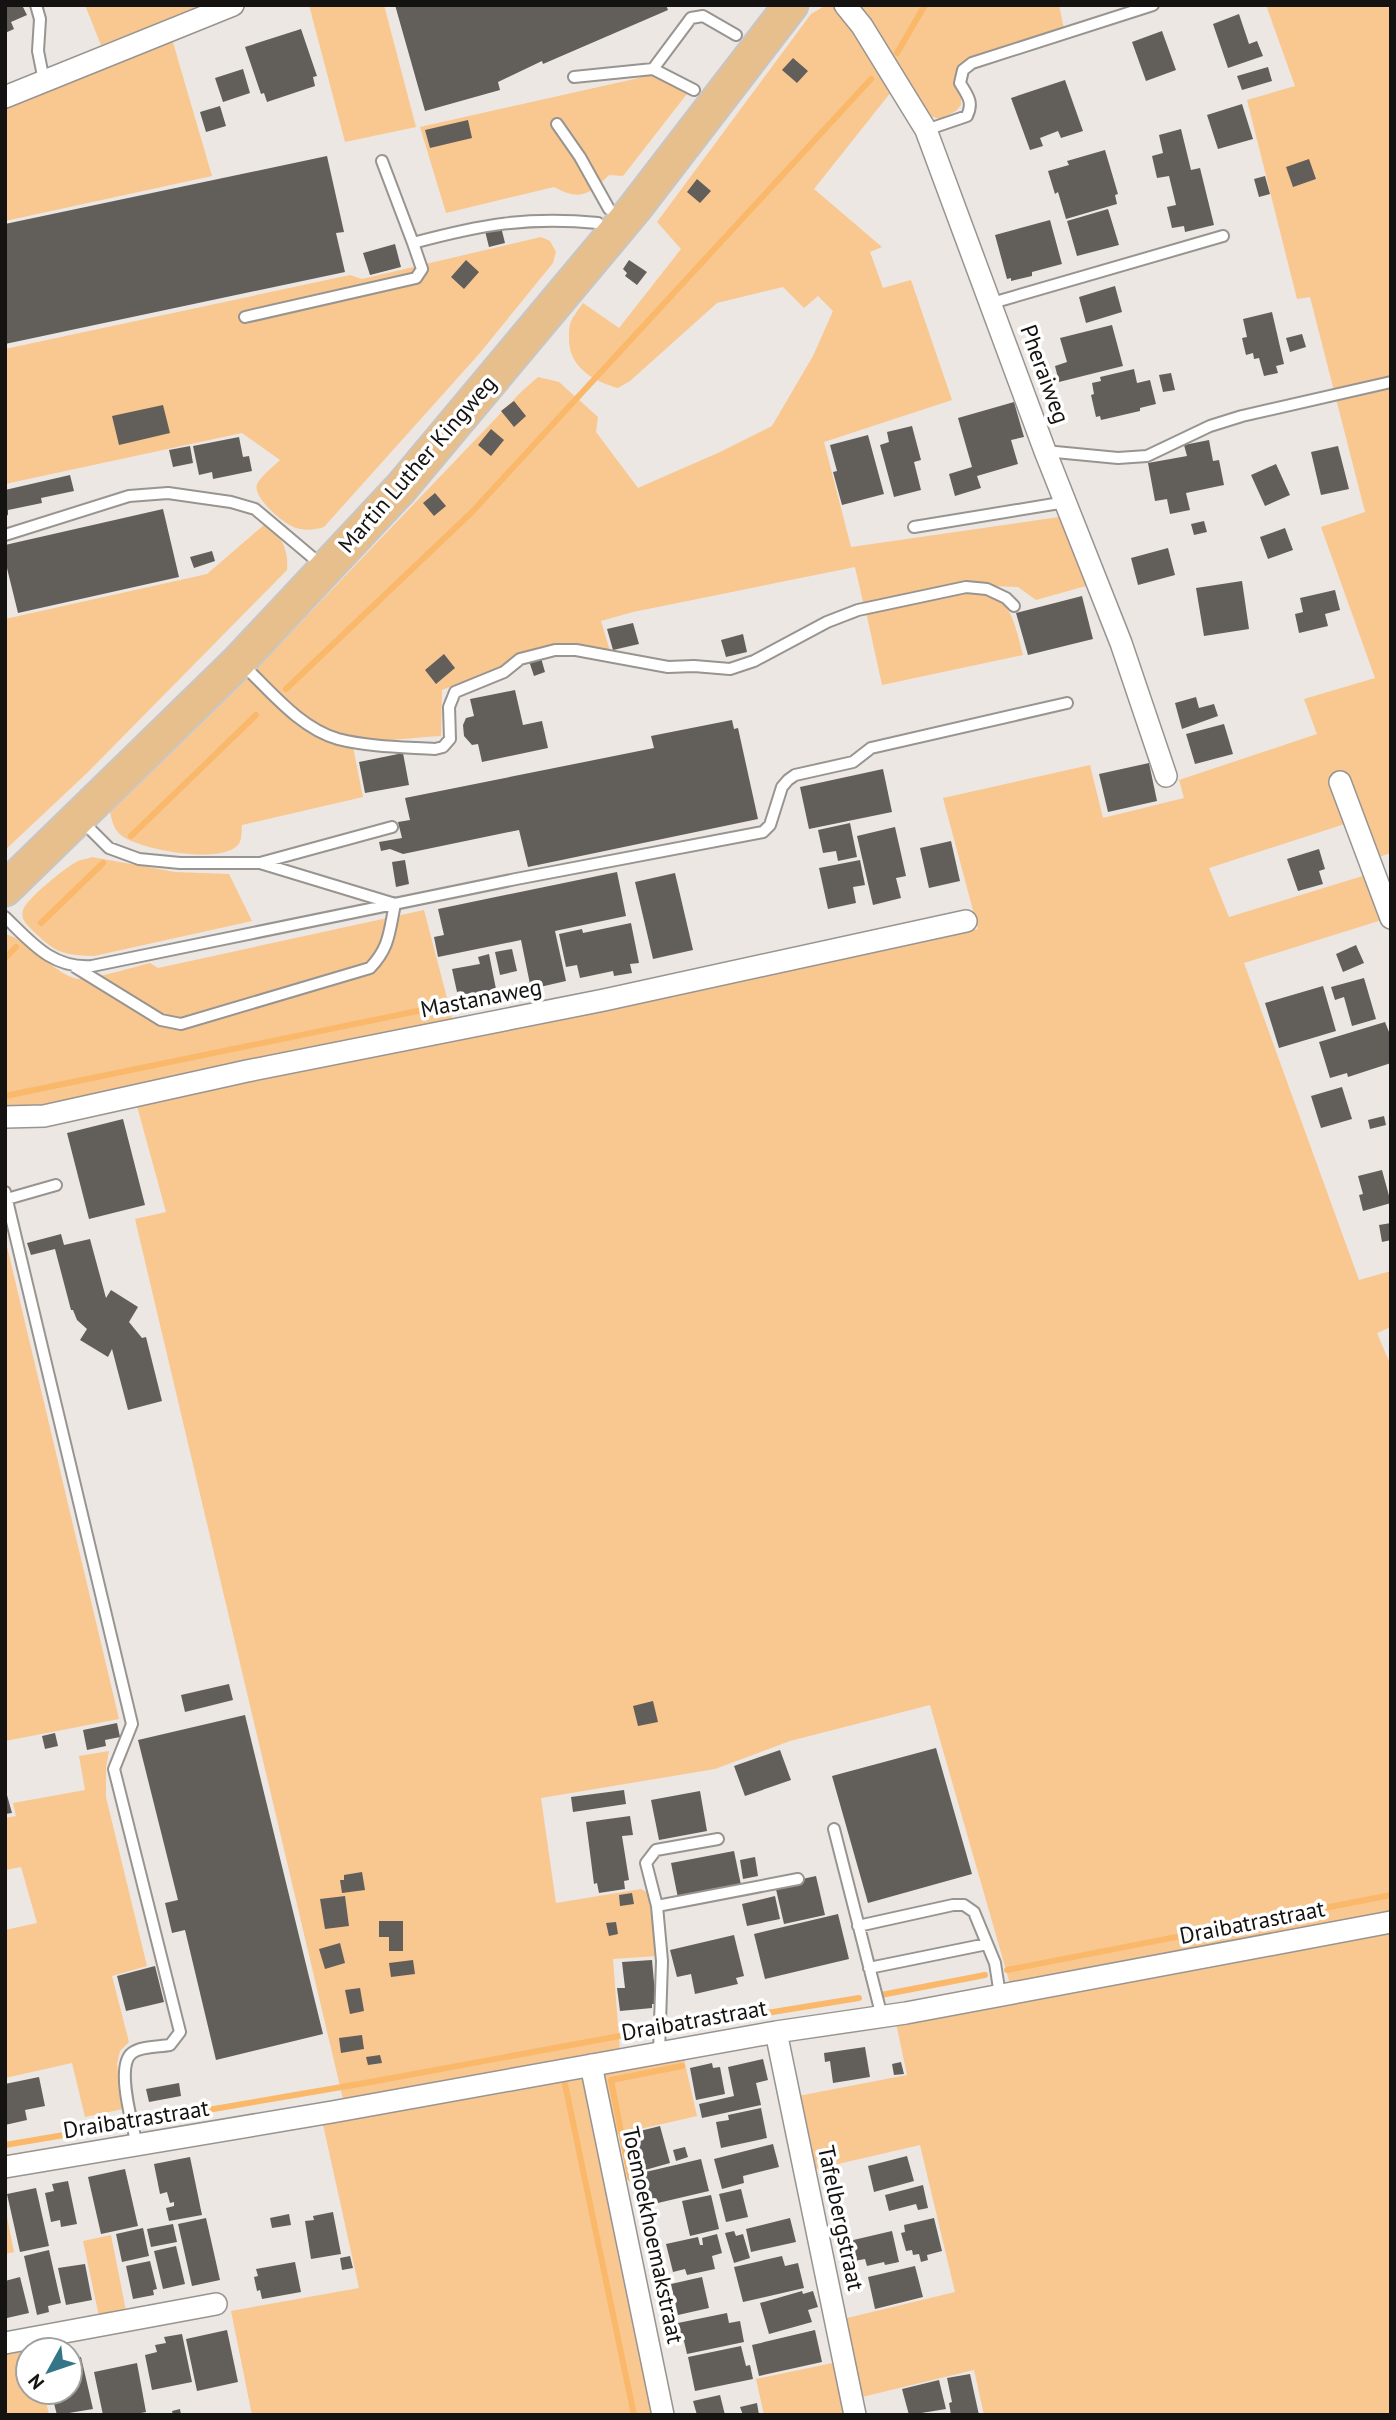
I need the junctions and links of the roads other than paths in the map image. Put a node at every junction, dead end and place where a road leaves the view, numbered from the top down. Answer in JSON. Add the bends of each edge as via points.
{"nodes":[{"id":1,"x":36,"y":5,"type":"edge"},
{"id":2,"x":233,"y":5,"type":"edge"},
{"id":3,"x":685,"y":5,"type":"edge"},
{"id":4,"x":792,"y":5,"type":"edge"},
{"id":5,"x":845,"y":5,"type":"edge"},
{"id":6,"x":1153,"y":5,"type":"edge"},
{"id":7,"x":691,"y":18,"type":"junction"},
{"id":8,"x":736,"y":35,"type":"dead end"},
{"id":9,"x":653,"y":69,"type":"junction"},
{"id":10,"x":574,"y":77,"type":"dead end"},
{"id":11,"x":44,"y":81,"type":"junction"},
{"id":12,"x":694,"y":89,"type":"dead end"},
{"id":13,"x":5,"y":97,"type":"edge"},
{"id":14,"x":557,"y":124,"type":"dead end"},
{"id":15,"x":926,"y":130,"type":"junction"},
{"id":16,"x":382,"y":162,"type":"dead end"},
{"id":17,"x":609,"y":209,"type":"dead end"},
{"id":18,"x":598,"y":223,"type":"dead end"},
{"id":19,"x":1223,"y":236,"type":"dead end"},
{"id":20,"x":413,"y":243,"type":"junction"},
{"id":21,"x":992,"y":303,"type":"junction"},
{"id":22,"x":245,"y":317,"type":"dead end"},
{"id":23,"x":1391,"y":382,"type":"edge"},
{"id":24,"x":1045,"y":451,"type":"junction"},
{"id":25,"x":1066,"y":502,"type":"junction"},
{"id":26,"x":914,"y":527,"type":"dead end"},
{"id":27,"x":5,"y":536,"type":"edge"},
{"id":28,"x":312,"y":557,"type":"dead end"},
{"id":29,"x":1014,"y":606,"type":"dead end"},
{"id":30,"x":239,"y":661,"type":"junction"},
{"id":31,"x":1067,"y":703,"type":"dead end"},
{"id":32,"x":1166,"y":776,"type":"dead end"},
{"id":33,"x":1340,"y":782,"type":"dead end"},
{"id":34,"x":79,"y":817,"type":"junction"},
{"id":35,"x":392,"y":827,"type":"dead end"},
{"id":36,"x":260,"y":863,"type":"junction"},
{"id":37,"x":5,"y":889,"type":"edge"},
{"id":38,"x":395,"y":904,"type":"junction"},
{"id":39,"x":5,"y":917,"type":"edge"},
{"id":40,"x":1391,"y":918,"type":"edge"},
{"id":41,"x":965,"y":921,"type":"dead end"},
{"id":42,"x":75,"y":967,"type":"junction"},
{"id":43,"x":5,"y":1117,"type":"edge"},
{"id":44,"x":56,"y":1185,"type":"dead end"},
{"id":45,"x":6,"y":1196,"type":"edge"},
{"id":46,"x":834,"y":1829,"type":"dead end"},
{"id":47,"x":718,"y":1839,"type":"dead end"},
{"id":48,"x":798,"y":1878,"type":"dead end"},
{"id":49,"x":657,"y":1906,"type":"junction"},
{"id":50,"x":1391,"y":1922,"type":"edge"},
{"id":51,"x":858,"y":1926,"type":"junction"},
{"id":52,"x":987,"y":1944,"type":"junction"},
{"id":53,"x":869,"y":1968,"type":"junction"},
{"id":54,"x":1000,"y":1995,"type":"junction"},
{"id":55,"x":882,"y":2017,"type":"junction"},
{"id":56,"x":776,"y":2032,"type":"junction"},
{"id":57,"x":659,"y":2053,"type":"junction"},
{"id":58,"x":591,"y":2065,"type":"junction"},
{"id":59,"x":137,"y":2145,"type":"junction"},
{"id":60,"x":5,"y":2167,"type":"edge"},
{"id":61,"x":216,"y":2304,"type":"dead end"},
{"id":62,"x":5,"y":2343,"type":"edge"},
{"id":63,"x":663,"y":2415,"type":"edge"},
{"id":64,"x":855,"y":2415,"type":"edge"}],
"edges":[{"from":1,"to":11,"type":"lane"},
{"from":2,"to":11,"type":"street"},
{"from":3,"to":7,"type":"lane"},
{"from":4,"to":30,"type":"main road","name":"Martin Luther Kingweg","via":[[635,208],[410,477]]},
{"from":5,"to":15,"type":"street","name":"Pheraiweg"},
{"from":6,"to":15,"type":"lane","via":[[972,63],[962,70],[960,83],[971,100],[967,116]]},
{"from":7,"to":8,"type":"lane","via":[[703,16]]},
{"from":7,"to":9,"type":"lane"},
{"from":9,"to":10,"type":"lane"},
{"from":9,"to":12,"type":"lane"},
{"from":11,"to":13,"type":"street"},
{"from":14,"to":17,"type":"lane"},
{"from":15,"to":21,"type":"street","name":"Pheraiweg"},
{"from":16,"to":20,"type":"lane"},
{"from":18,"to":20,"type":"lane","via":[[558,219],[502,222]]},
{"from":19,"to":21,"type":"lane"},
{"from":20,"to":22,"type":"lane","via":[[422,269],[416,278]]},
{"from":21,"to":24,"type":"street","name":"Pheraiweg"},
{"from":23,"to":24,"type":"lane","via":[[1242,416],[1147,456],[1108,458]]},
{"from":24,"to":25,"type":"street","name":"Pheraiweg"},
{"from":25,"to":26,"type":"lane"},
{"from":25,"to":32,"type":"street","name":"Pheraiweg"},
{"from":27,"to":28,"type":"lane","via":[[129,496],[168,493],[256,509]]},
{"from":29,"to":30,"type":"lane","via":[[987,589],[966,587],[858,610],[730,669],[668,667],[555,650],[520,659],[504,673],[455,692],[449,707],[450,739],[435,749],[362,743],[317,730]]},
{"from":30,"to":34,"type":"main road","name":"Martin Luther Kingweg"},
{"from":31,"to":38,"type":"lane","via":[[871,748],[853,762],[795,775],[782,788],[771,825],[763,832]]},
{"from":33,"to":40,"type":"street"},
{"from":34,"to":36,"type":"lane","via":[[109,848],[139,859]]},
{"from":34,"to":37,"type":"main road","name":"Martin Luther Kingweg"},
{"from":35,"to":36,"type":"lane"},
{"from":36,"to":38,"type":"lane"},
{"from":38,"to":42,"type":"lane"},
{"from":38,"to":42,"type":"lane","via":[[383,955],[370,968],[181,1024],[161,1020]]},
{"from":39,"to":42,"type":"lane","via":[[43,954]]},
{"from":41,"to":43,"type":"street","name":"Mastanaweg","via":[[44,1116]]},
{"from":44,"to":45,"type":"lane"},
{"from":45,"to":59,"type":"lane","via":[[132,1724],[114,1769],[180,2032],[170,2045],[134,2051],[127,2058],[125,2082]]},
{"from":46,"to":51,"type":"lane"},
{"from":47,"to":49,"type":"lane","via":[[656,1850],[650,1856],[646,1863]]},
{"from":48,"to":49,"type":"lane"},
{"from":49,"to":57,"type":"lane","via":[[662,1961]]},
{"from":50,"to":54,"type":"street","name":"Draibatrastraat"},
{"from":51,"to":52,"type":"lane","via":[[964,1905],[974,1912]]},
{"from":51,"to":53,"type":"lane"},
{"from":52,"to":53,"type":"lane"},
{"from":52,"to":54,"type":"lane"},
{"from":53,"to":55,"type":"lane"},
{"from":54,"to":55,"type":"street","name":"Draibatrastraat"},
{"from":55,"to":56,"type":"street","name":"Draibatrastraat"},
{"from":56,"to":57,"type":"street","name":"Draibatrastraat"},
{"from":56,"to":64,"type":"street","name":"Tafelbergstraat"},
{"from":57,"to":58,"type":"street","name":"Draibatrastraat"},
{"from":58,"to":59,"type":"street","name":"Draibatrastraat"},
{"from":58,"to":63,"type":"street","name":"Toemoekhoemakstraat"},
{"from":59,"to":60,"type":"street","name":"Draibatrastraat"},
{"from":61,"to":62,"type":"street"}]}
